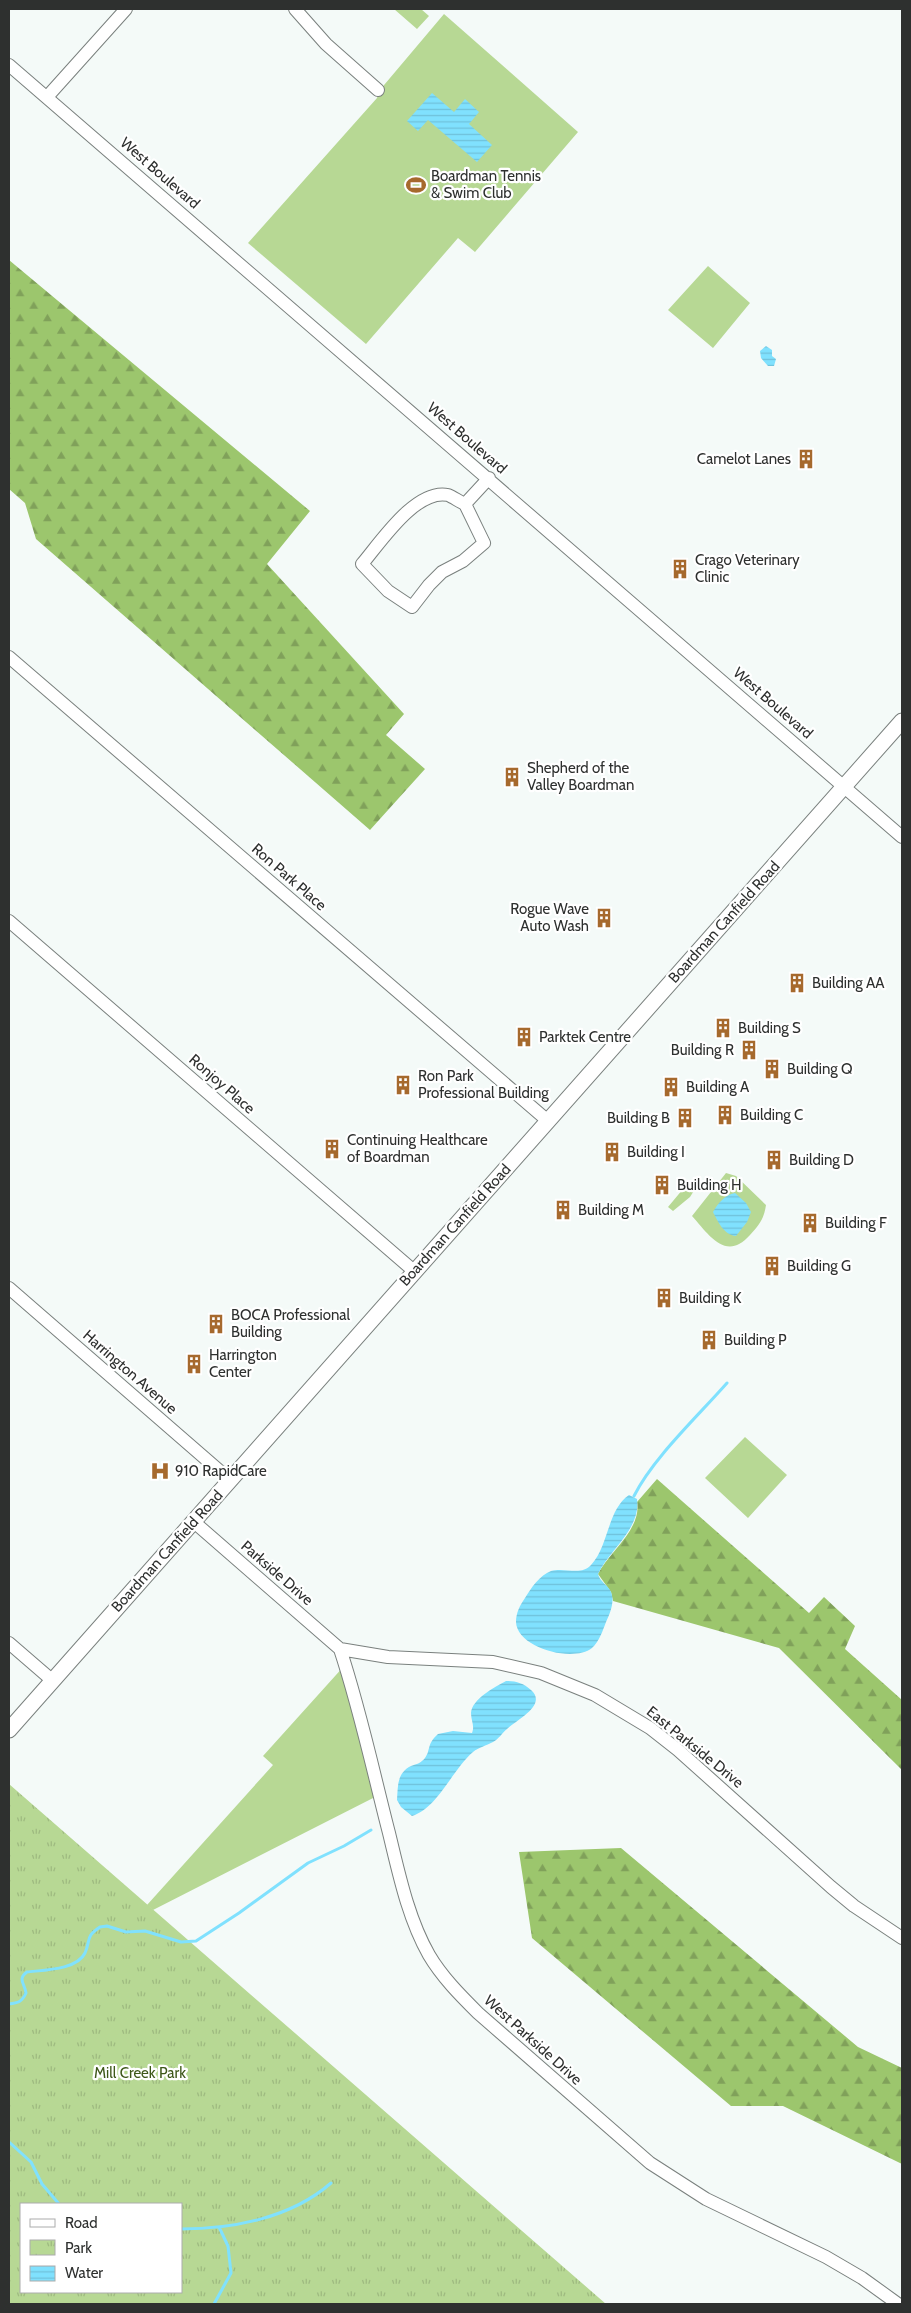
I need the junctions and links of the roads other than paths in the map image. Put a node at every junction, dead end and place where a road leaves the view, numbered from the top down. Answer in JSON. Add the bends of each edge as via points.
{"nodes":[{"id":1,"x":126,"y":9,"type":"edge"},
{"id":2,"x":295,"y":9,"type":"edge"},
{"id":3,"x":9,"y":65,"type":"edge"},
{"id":4,"x":378,"y":90,"type":"dead end"},
{"id":5,"x":47,"y":97,"type":"junction"},
{"id":6,"x":489,"y":478,"type":"junction"},
{"id":7,"x":465,"y":504,"type":"junction"},
{"id":8,"x":9,"y":657,"type":"edge"},
{"id":9,"x":902,"y":720,"type":"edge"},
{"id":10,"x":844,"y":786,"type":"junction"},
{"id":11,"x":902,"y":836,"type":"edge"},
{"id":12,"x":9,"y":921,"type":"edge"},
{"id":13,"x":548,"y":1121,"type":"junction"},
{"id":14,"x":414,"y":1271,"type":"junction"},
{"id":15,"x":9,"y":1288,"type":"edge"},
{"id":16,"x":230,"y":1480,"type":"junction"},
{"id":17,"x":194,"y":1522,"type":"junction"},
{"id":18,"x":9,"y":1643,"type":"edge"},
{"id":19,"x":340,"y":1650,"type":"junction"},
{"id":20,"x":52,"y":1681,"type":"junction"},
{"id":21,"x":9,"y":1730,"type":"edge"},
{"id":22,"x":902,"y":1938,"type":"edge"},
{"id":23,"x":898,"y":2304,"type":"edge"}],
"edges":[{"from":1,"to":5,"type":"street"},
{"from":2,"to":4,"type":"street","via":[[326,44]]},
{"from":3,"to":5,"type":"street","name":"West Boulevard"},
{"from":5,"to":6,"type":"street","name":"West Boulevard"},
{"from":6,"to":7,"type":"street"},
{"from":6,"to":10,"type":"street","name":"West Boulevard"},
{"from":7,"to":7,"type":"street","via":[[484,543],[464,561],[442,572],[412,607],[388,591],[362,564],[406,513],[429,496],[447,495]]},
{"from":8,"to":13,"type":"street","name":"Ron Park Place"},
{"from":9,"to":10,"type":"main road","name":"Boardman Canfield Road"},
{"from":10,"to":11,"type":"street","name":"West Boulevard"},
{"from":10,"to":13,"type":"main road","name":"Boardman Canfield Road"},
{"from":12,"to":14,"type":"street","name":"Ronjoy Place"},
{"from":13,"to":14,"type":"main road","name":"Boardman Canfield Road"},
{"from":14,"to":16,"type":"main road","name":"Boardman Canfield Road"},
{"from":15,"to":16,"type":"street","name":"Harrington Avenue"},
{"from":16,"to":17,"type":"main road","name":"Boardman Canfield Road"},
{"from":17,"to":19,"type":"street","name":"Parkside Drive"},
{"from":17,"to":20,"type":"main road","name":"Boardman Canfield Road"},
{"from":18,"to":20,"type":"street"},
{"from":19,"to":22,"type":"street","name":"East Parkside Drive","via":[[388,1657],[493,1662],[541,1673],[595,1695],[622,1709],[664,1739],[831,1887]]},
{"from":19,"to":23,"type":"street","name":"West Parkside Drive","via":[[411,1914],[429,1955],[452,1988],[650,2163],[706,2198],[826,2257]]},
{"from":20,"to":21,"type":"main road","name":"Boardman Canfield Road"}]}
